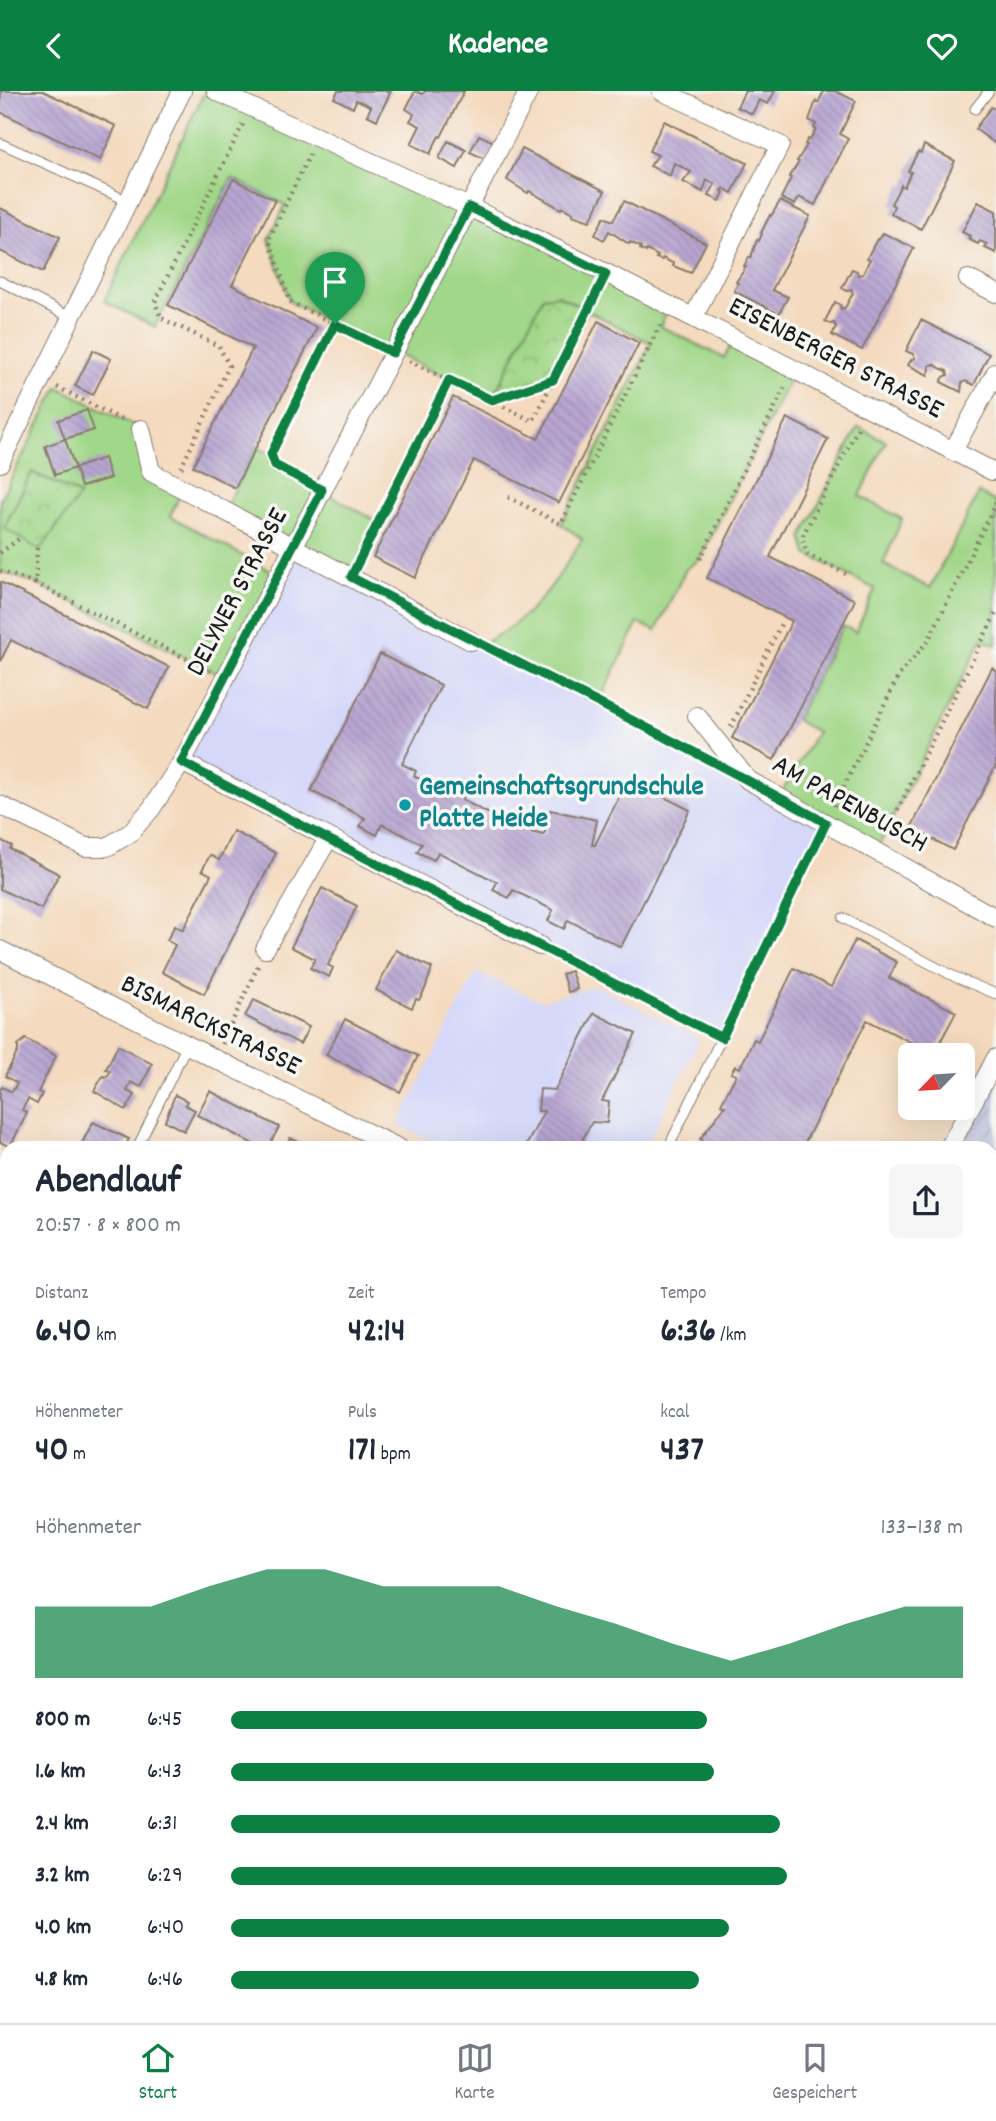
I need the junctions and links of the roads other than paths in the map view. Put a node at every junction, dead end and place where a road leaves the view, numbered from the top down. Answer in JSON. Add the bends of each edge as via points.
{"nodes":[{"id":1,"x":182,"y":91,"type":"edge"},
{"id":2,"x":216,"y":91,"type":"edge"},
{"id":3,"x":529,"y":91,"type":"edge"},
{"id":4,"x":662,"y":91,"type":"edge"},
{"id":5,"x":989,"y":91,"type":"edge"},
{"id":6,"x":975,"y":109,"type":"dead end"},
{"id":7,"x":0,"y":143,"type":"edge"},
{"id":8,"x":128,"y":201,"type":"junction"},
{"id":9,"x":469,"y":207,"type":"junction"},
{"id":10,"x":968,"y":279,"type":"dead end"},
{"id":11,"x":0,"y":281,"type":"edge"},
{"id":12,"x":996,"y":293,"type":"edge"},
{"id":13,"x":694,"y":316,"type":"junction"},
{"id":14,"x":72,"y":319,"type":"junction"},
{"id":15,"x":996,"y":372,"type":"edge"},
{"id":16,"x":141,"y":429,"type":"road end"},
{"id":17,"x":953,"y":451,"type":"junction"},
{"id":18,"x":0,"y":463,"type":"edge"},
{"id":19,"x":992,"y":471,"type":"dead end"},
{"id":20,"x":293,"y":546,"type":"junction"},
{"id":21,"x":471,"y":641,"type":"road end"},
{"id":22,"x":697,"y":716,"type":"dead end"},
{"id":23,"x":181,"y":762,"type":"junction"},
{"id":24,"x":0,"y":805,"type":"edge"},
{"id":25,"x":826,"y":823,"type":"junction"},
{"id":26,"x":328,"y":839,"type":"junction"},
{"id":27,"x":843,"y":918,"type":"dead end"},
{"id":28,"x":996,"y":918,"type":"edge"},
{"id":29,"x":540,"y":946,"type":"road end"},
{"id":30,"x":265,"y":949,"type":"road end"},
{"id":31,"x":0,"y":950,"type":"edge"},
{"id":32,"x":996,"y":994,"type":"edge"},
{"id":33,"x":187,"y":1045,"type":"junction"},
{"id":34,"x":996,"y":1058,"type":"edge"},
{"id":35,"x":140,"y":1141,"type":"edge"},
{"id":36,"x":384,"y":1141,"type":"edge"},
{"id":37,"x":671,"y":1141,"type":"edge"},
{"id":38,"x":953,"y":1141,"type":"edge"}],
"edges":[{"from":1,"to":8,"type":"street"},
{"from":2,"to":9,"type":"street","name":"EISENBERGER STRASSE"},
{"from":3,"to":9,"type":"street"},
{"from":4,"to":13,"type":"street","name":"EISENBERGER STRASSE","via":[[780,145]]},
{"from":5,"to":6,"type":"lane"},
{"from":7,"to":8,"type":"lane"},
{"from":8,"to":14,"type":"street"},
{"from":9,"to":13,"type":"street","name":"EISENBERGER STRASSE"},
{"from":9,"to":20,"type":"street","name":"DELYNER STRASSE"},
{"from":10,"to":12,"type":"street"},
{"from":11,"to":14,"type":"lane"},
{"from":13,"to":17,"type":"street","name":"EISENBERGER STRASSE"},
{"from":14,"to":18,"type":"street"},
{"from":15,"to":17,"type":"street","name":"EISENBERGER STRASSE"},
{"from":16,"to":20,"type":"street","via":[[151,473]]},
{"from":17,"to":19,"type":"street","name":"EISENBERGER STRASSE"},
{"from":20,"to":21,"type":"street"},
{"from":20,"to":23,"type":"street","name":"DELYNER STRASSE"},
{"from":22,"to":25,"type":"street","name":"AM PAPENBUSCH","via":[[718,754],[748,780]]},
{"from":23,"to":24,"type":"street","name":"DELYNER STRASSE","via":[[130,833],[107,847],[85,847]]},
{"from":23,"to":26,"type":"street"},
{"from":25,"to":28,"type":"street","name":"AM PAPENBUSCH"},
{"from":25,"to":37,"type":"lane"},
{"from":26,"to":29,"type":"street"},
{"from":26,"to":30,"type":"street"},
{"from":27,"to":32,"type":"lane"},
{"from":31,"to":33,"type":"street","name":"BISMARCKSTRASSE"},
{"from":33,"to":35,"type":"lane"},
{"from":33,"to":36,"type":"street","name":"BISMARCKSTRASSE"},
{"from":34,"to":38,"type":"street"}]}
